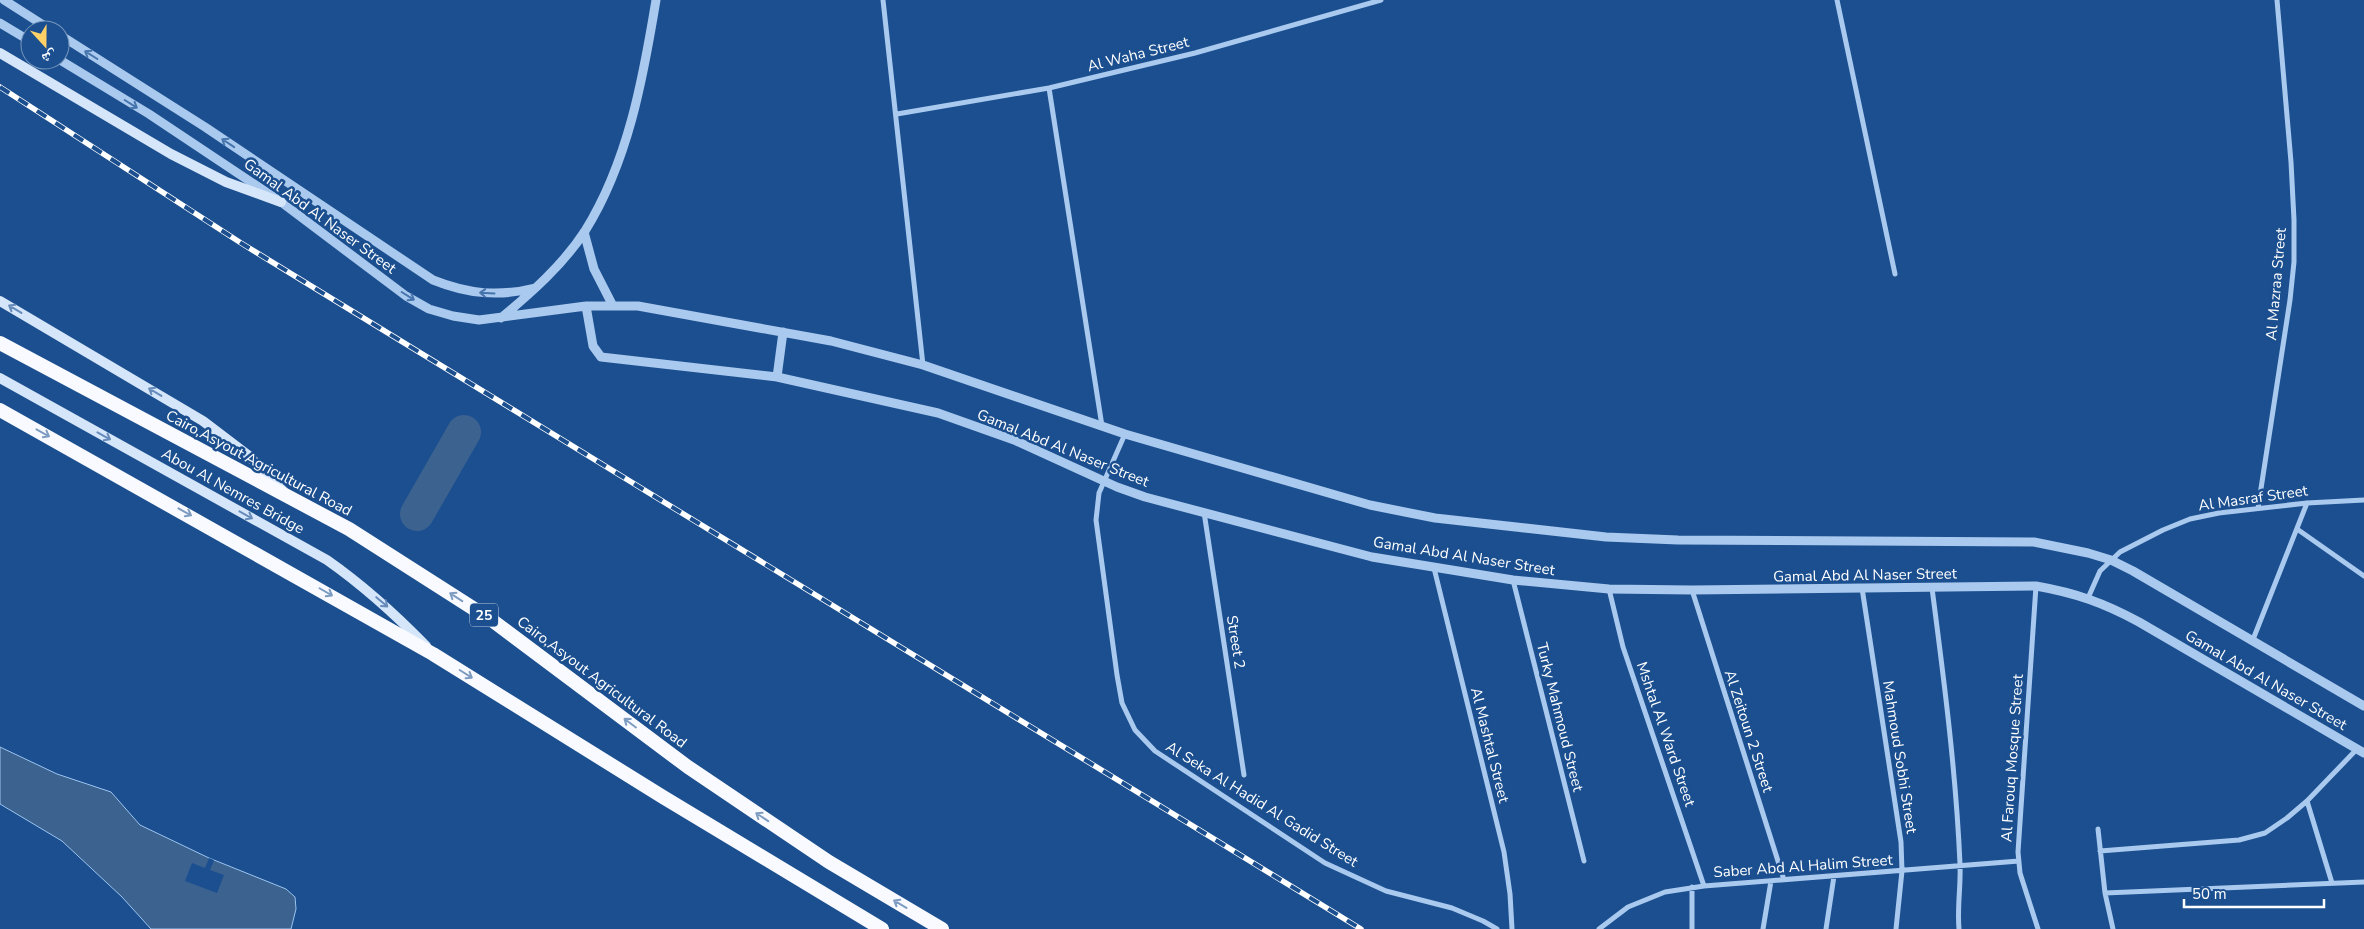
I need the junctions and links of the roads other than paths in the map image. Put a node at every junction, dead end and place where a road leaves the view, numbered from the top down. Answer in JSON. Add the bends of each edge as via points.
{"nodes":[{"id":1,"x":4,"y":0,"type":"edge"},
{"id":2,"x":656,"y":0,"type":"edge"},
{"id":3,"x":883,"y":0,"type":"edge"},
{"id":4,"x":1381,"y":0,"type":"edge"},
{"id":5,"x":1837,"y":0,"type":"edge"},
{"id":6,"x":2277,"y":0,"type":"edge"},
{"id":7,"x":35,"y":20,"type":"edge"},
{"id":8,"x":0,"y":23,"type":"edge"},
{"id":9,"x":20,"y":35,"type":"edge"},
{"id":10,"x":70,"y":42,"type":"edge"},
{"id":11,"x":0,"y":53,"type":"edge"},
{"id":12,"x":70,"y":66,"type":"edge"},
{"id":13,"x":1049,"y":88,"type":"junction"},
{"id":14,"x":897,"y":114,"type":"junction"},
{"id":15,"x":280,"y":202,"type":"junction"},
{"id":16,"x":584,"y":232,"type":"junction"},
{"id":17,"x":1895,"y":274,"type":"dead end"},
{"id":18,"x":535,"y":288,"type":"junction"},
{"id":19,"x":0,"y":300,"type":"edge"},
{"id":20,"x":586,"y":306,"type":"junction"},
{"id":21,"x":613,"y":306,"type":"junction"},
{"id":22,"x":500,"y":318,"type":"junction"},
{"id":23,"x":783,"y":332,"type":"junction"},
{"id":24,"x":0,"y":343,"type":"edge"},
{"id":25,"x":923,"y":365,"type":"junction"},
{"id":26,"x":777,"y":377,"type":"junction"},
{"id":27,"x":0,"y":378,"type":"edge"},
{"id":28,"x":0,"y":410,"type":"edge"},
{"id":29,"x":1102,"y":426,"type":"junction"},
{"id":30,"x":1125,"y":434,"type":"junction"},
{"id":31,"x":1105,"y":482,"type":"junction"},
{"id":32,"x":289,"y":497,"type":"junction"},
{"id":33,"x":2364,"y":500,"type":"edge"},
{"id":34,"x":2307,"y":503,"type":"junction"},
{"id":35,"x":2258,"y":508,"type":"junction"},
{"id":36,"x":1204,"y":512,"type":"junction"},
{"id":37,"x":2297,"y":529,"type":"junction"},
{"id":38,"x":2111,"y":560,"type":"junction"},
{"id":39,"x":1434,"y":568,"type":"junction"},
{"id":40,"x":2364,"y":576,"type":"edge"},
{"id":41,"x":1512,"y":580,"type":"junction"},
{"id":42,"x":2036,"y":586,"type":"junction"},
{"id":43,"x":1862,"y":588,"type":"junction"},
{"id":44,"x":1932,"y":588,"type":"junction"},
{"id":45,"x":1609,"y":589,"type":"junction"},
{"id":46,"x":1692,"y":590,"type":"junction"},
{"id":47,"x":2088,"y":598,"type":"junction"},
{"id":48,"x":2252,"y":642,"type":"junction"},
{"id":49,"x":433,"y":654,"type":"junction"},
{"id":50,"x":2364,"y":706,"type":"edge"},
{"id":51,"x":2360,"y":751,"type":"edge"},
{"id":52,"x":1244,"y":775,"type":"dead end"},
{"id":53,"x":2307,"y":800,"type":"junction"},
{"id":54,"x":2098,"y":829,"type":"dead end"},
{"id":55,"x":2100,"y":851,"type":"junction"},
{"id":56,"x":1584,"y":861,"type":"dead end"},
{"id":57,"x":2019,"y":861,"type":"junction"},
{"id":58,"x":1960,"y":866,"type":"junction"},
{"id":59,"x":1902,"y":870,"type":"junction"},
{"id":60,"x":1834,"y":876,"type":"junction"},
{"id":61,"x":1784,"y":880,"type":"junction"},
{"id":62,"x":1770,"y":881,"type":"junction"},
{"id":63,"x":2364,"y":882,"type":"edge"},
{"id":64,"x":2332,"y":883,"type":"junction"},
{"id":65,"x":1704,"y":886,"type":"junction"},
{"id":66,"x":1692,"y":887,"type":"junction"},
{"id":67,"x":2105,"y":893,"type":"junction"},
{"id":68,"x":882,"y":929,"type":"edge"},
{"id":69,"x":942,"y":929,"type":"edge"},
{"id":70,"x":1497,"y":929,"type":"edge"},
{"id":71,"x":1512,"y":929,"type":"edge"},
{"id":72,"x":1600,"y":929,"type":"edge"},
{"id":73,"x":1692,"y":929,"type":"edge"},
{"id":74,"x":1763,"y":929,"type":"edge"},
{"id":75,"x":1826,"y":929,"type":"edge"},
{"id":76,"x":1896,"y":929,"type":"edge"},
{"id":77,"x":1959,"y":929,"type":"edge"},
{"id":78,"x":2038,"y":929,"type":"edge"},
{"id":79,"x":2113,"y":929,"type":"edge"}],
"edges":[{"from":1,"to":7,"type":"street"},
{"from":2,"to":16,"type":"street","via":[[640,91],[630,127],[603,197]]},
{"from":3,"to":14,"type":"street"},
{"from":4,"to":13,"type":"street","name":"Al Waha Street","via":[[1195,53]]},
{"from":5,"to":17,"type":"street"},
{"from":6,"to":35,"type":"street","name":"Al Mazraa Street","via":[[2291,162],[2294,262]]},
{"from":8,"to":9,"type":"street"},
{"from":18,"to":10,"type":"street","name":"Gamal Abd Al Naser Street","one_way":true,"via":[[485,294],[434,280]]},
{"from":11,"to":15,"type":"main road","via":[[171,154],[226,182]]},
{"from":12,"to":15,"type":"street","name":"Gamal Abd Al Naser Street","one_way":true,"via":[[149,114]]},
{"from":13,"to":14,"type":"street","name":"Al Waha Street"},
{"from":13,"to":29,"type":"street"},
{"from":14,"to":25,"type":"street"},
{"from":15,"to":22,"type":"street","name":"Gamal Abd Al Naser Street","one_way":true,"via":[[406,296],[429,309],[478,320]]},
{"from":16,"to":18,"type":"street"},
{"from":16,"to":21,"type":"street","via":[[594,269]]},
{"from":18,"to":22,"type":"street"},
{"from":32,"to":19,"type":"main road","name":"Abou Al Nemres Bridge","one_way":true,"via":[[249,456],[203,421]]},
{"from":20,"to":21,"type":"street","name":"Gamal Abd Al Naser Street"},
{"from":20,"to":22,"type":"street","name":"Gamal Abd Al Naser Street"},
{"from":20,"to":26,"type":"street","name":"Gamal Abd Al Naser Street","via":[[593,346],[601,357]]},
{"from":21,"to":23,"type":"street","name":"Gamal Abd Al Naser Street","via":[[663,310]]},
{"from":23,"to":25,"type":"street","name":"Gamal Abd Al Naser Street"},
{"from":23,"to":26,"type":"street"},
{"from":24,"to":32,"type":"highway","name":"Cairo,Asyout Agricultural Road","number":"25"},
{"from":25,"to":29,"type":"street","name":"Gamal Abd Al Naser Street"},
{"from":26,"to":31,"type":"street","name":"Gamal Abd Al Naser Street","via":[[938,414],[1014,440]]},
{"from":27,"to":49,"type":"main road","name":"Abou Al Nemres Bridge","one_way":true,"via":[[327,560],[392,610]]},
{"from":28,"to":49,"type":"highway","one_way":true},
{"from":29,"to":30,"type":"street","name":"Gamal Abd Al Naser Street"},
{"from":30,"to":31,"type":"street","name":"Al Seka Al Hadid Al Gadid Street"},
{"from":30,"to":38,"type":"street","name":"Gamal Abd Al Naser Street","via":[[1370,505],[1435,518],[1606,537],[1678,540],[2034,542]]},
{"from":31,"to":36,"type":"street","name":"Gamal Abd Al Naser Street"},
{"from":31,"to":70,"type":"street","name":"Al Seka Al Hadid Al Gadid Street","via":[[1099,493],[1096,520],[1122,704],[1135,730],[1155,751],[1333,867],[1386,891],[1452,908]]},
{"from":69,"to":32,"type":"highway","name":"Cairo,Asyout Agricultural Road","number":"25","one_way":true,"via":[[829,862],[688,767],[492,621],[381,549]]},
{"from":33,"to":34,"type":"street","name":"Al Masraf Street"},
{"from":34,"to":35,"type":"street","name":"Al Masraf Street"},
{"from":34,"to":37,"type":"street"},
{"from":35,"to":38,"type":"street","name":"Al Masraf Street","via":[[2190,519],[2163,530]]},
{"from":36,"to":39,"type":"street","name":"Gamal Abd Al Naser Street","via":[[1372,557]]},
{"from":36,"to":52,"type":"street","name":"Street 2"},
{"from":37,"to":40,"type":"street"},
{"from":37,"to":48,"type":"street"},
{"from":38,"to":47,"type":"street","name":"Al Masraf Street","via":[[2100,571]]},
{"from":38,"to":48,"type":"street","name":"Gamal Abd Al Naser Street"},
{"from":39,"to":41,"type":"street","name":"Gamal Abd Al Naser Street"},
{"from":39,"to":71,"type":"street","name":"Al Mashtal Street","via":[[1504,852]]},
{"from":41,"to":45,"type":"street","name":"Gamal Abd Al Naser Street"},
{"from":41,"to":56,"type":"street","name":"Turky Mahmoud Street"},
{"from":42,"to":44,"type":"street","name":"Gamal Abd Al Naser Street"},
{"from":42,"to":47,"type":"street","name":"Gamal Abd Al Naser Street"},
{"from":42,"to":57,"type":"street","name":"Al Farouq Mosque Street"},
{"from":43,"to":44,"type":"street","name":"Gamal Abd Al Naser Street"},
{"from":43,"to":46,"type":"street","name":"Gamal Abd Al Naser Street"},
{"from":43,"to":59,"type":"street","name":"Mahmoud Sobhi Street","via":[[1901,842]]},
{"from":44,"to":58,"type":"street","via":[[1947,707]]},
{"from":45,"to":46,"type":"street","name":"Gamal Abd Al Naser Street"},
{"from":45,"to":65,"type":"street","name":"Mshtal Al Ward Street","via":[[1623,647]]},
{"from":46,"to":61,"type":"street","name":"Al Zeitoun 2 Street"},
{"from":47,"to":51,"type":"street","name":"Gamal Abd Al Naser Street","via":[[2107,604]]},
{"from":48,"to":50,"type":"street","name":"Gamal Abd Al Naser Street"},
{"from":49,"to":68,"type":"highway","one_way":true},
{"from":51,"to":53,"type":"street"},
{"from":53,"to":55,"type":"street","via":[[2265,833],[2239,840]]},
{"from":53,"to":64,"type":"street"},
{"from":54,"to":55,"type":"street"},
{"from":55,"to":67,"type":"street"},
{"from":57,"to":58,"type":"street","name":"Saber Abd Al Halim Street"},
{"from":57,"to":78,"type":"street","name":"Al Farouq Mosque Street"},
{"from":58,"to":59,"type":"street","name":"Saber Abd Al Halim Street"},
{"from":58,"to":77,"type":"street"},
{"from":59,"to":60,"type":"street","name":"Saber Abd Al Halim Street"},
{"from":59,"to":76,"type":"street","name":"Mahmoud Sobhi Street"},
{"from":60,"to":61,"type":"street","name":"Saber Abd Al Halim Street"},
{"from":60,"to":75,"type":"street"},
{"from":61,"to":62,"type":"street","name":"Saber Abd Al Halim Street"},
{"from":62,"to":65,"type":"street","name":"Saber Abd Al Halim Street"},
{"from":62,"to":74,"type":"street"},
{"from":63,"to":64,"type":"street"},
{"from":64,"to":67,"type":"street"},
{"from":65,"to":66,"type":"street","name":"Saber Abd Al Halim Street"},
{"from":66,"to":72,"type":"street","name":"Saber Abd Al Halim Street","via":[[1665,892],[1628,907]]},
{"from":66,"to":73,"type":"street"},
{"from":67,"to":79,"type":"street"}]}
